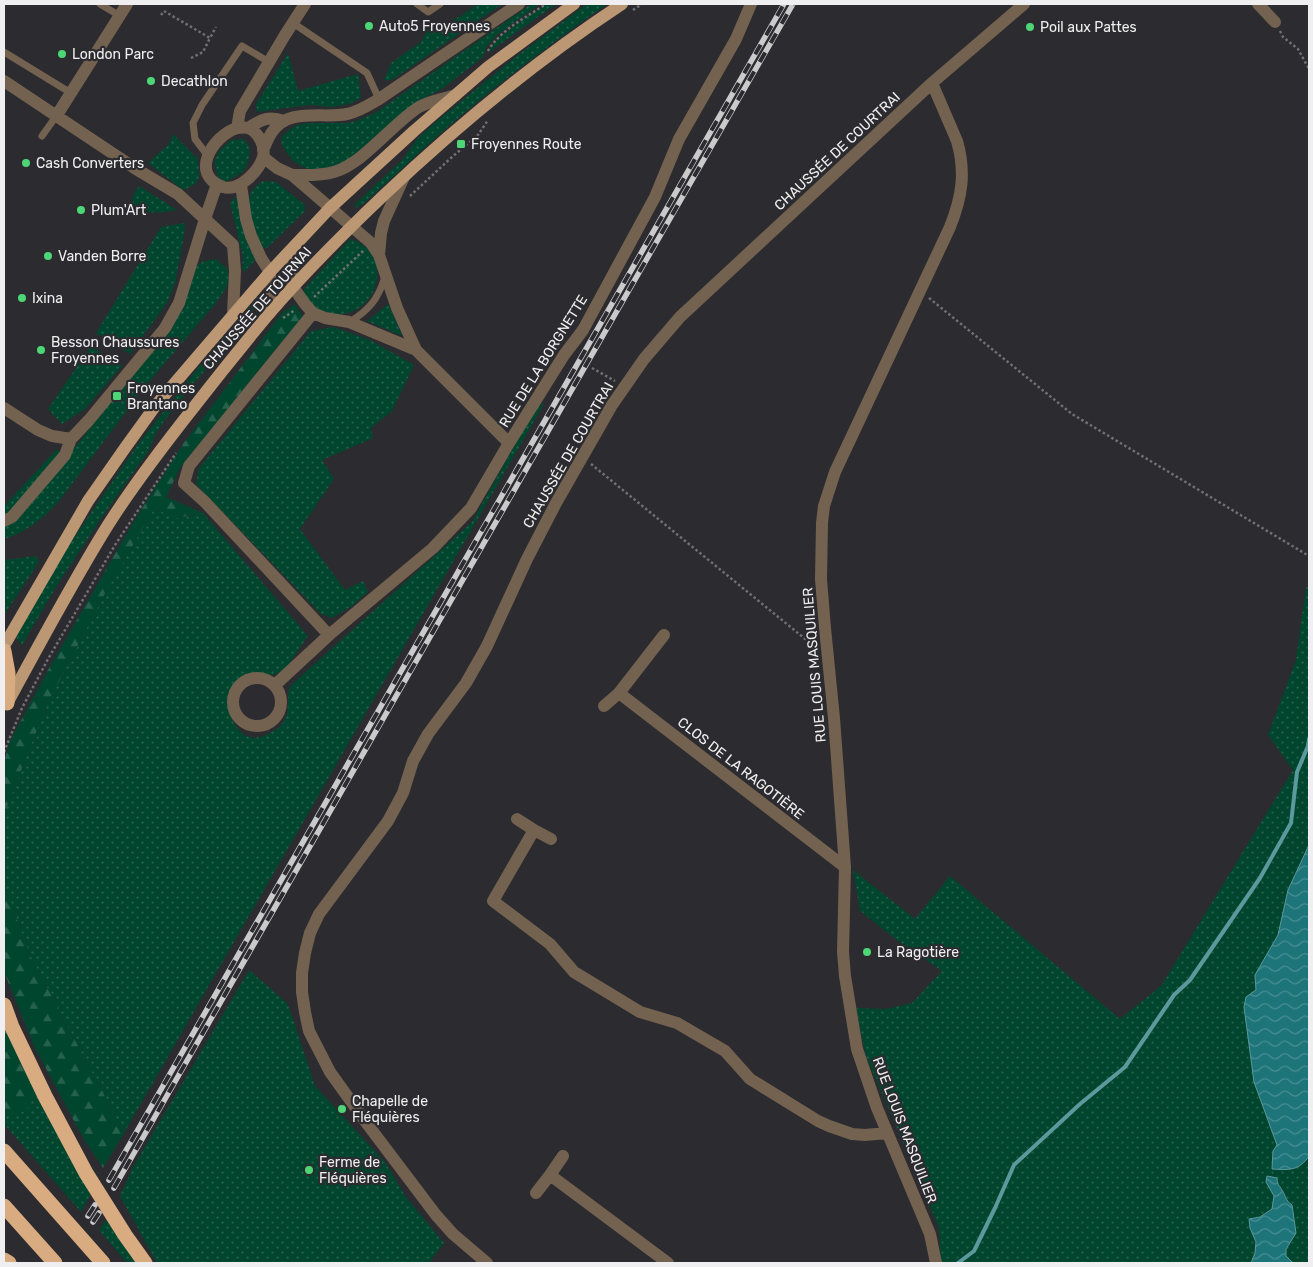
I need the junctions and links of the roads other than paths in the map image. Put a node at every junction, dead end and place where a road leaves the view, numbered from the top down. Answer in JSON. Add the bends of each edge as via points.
{"nodes":[{"id":1,"x":100,"y":4,"type":"edge"},
{"id":2,"x":127,"y":4,"type":"edge"},
{"id":3,"x":305,"y":4,"type":"edge"},
{"id":4,"x":416,"y":4,"type":"edge"},
{"id":5,"x":440,"y":4,"type":"edge"},
{"id":6,"x":519,"y":4,"type":"edge"},
{"id":7,"x":574,"y":4,"type":"edge"},
{"id":8,"x":622,"y":4,"type":"edge"},
{"id":9,"x":751,"y":4,"type":"edge"},
{"id":10,"x":1024,"y":4,"type":"edge"},
{"id":11,"x":1258,"y":4,"type":"edge"},
{"id":12,"x":120,"y":16,"type":"junction"},
{"id":13,"x":1276,"y":22,"type":"road end"},
{"id":14,"x":293,"y":23,"type":"junction"},
{"id":15,"x":4,"y":52,"type":"edge"},
{"id":16,"x":269,"y":62,"type":"junction"},
{"id":17,"x":4,"y":81,"type":"edge"},
{"id":18,"x":932,"y":82,"type":"junction"},
{"id":19,"x":71,"y":93,"type":"junction"},
{"id":20,"x":456,"y":95,"type":"junction"},
{"id":21,"x":379,"y":99,"type":"junction"},
{"id":22,"x":57,"y":115,"type":"junction"},
{"id":23,"x":284,"y":121,"type":"junction"},
{"id":24,"x":242,"y":128,"type":"junction"},
{"id":25,"x":42,"y":136,"type":"dead end"},
{"id":26,"x":263,"y":153,"type":"junction"},
{"id":27,"x":208,"y":156,"type":"junction"},
{"id":28,"x":292,"y":175,"type":"junction"},
{"id":29,"x":404,"y":176,"type":"junction"},
{"id":30,"x":218,"y":184,"type":"junction"},
{"id":31,"x":241,"y":185,"type":"junction"},
{"id":32,"x":330,"y":208,"type":"junction"},
{"id":33,"x":205,"y":219,"type":"junction"},
{"id":34,"x":351,"y":227,"type":"junction"},
{"id":35,"x":290,"y":251,"type":"junction"},
{"id":36,"x":379,"y":255,"type":"junction"},
{"id":37,"x":270,"y":272,"type":"junction"},
{"id":38,"x":385,"y":274,"type":"junction"},
{"id":39,"x":293,"y":287,"type":"junction"},
{"id":40,"x":313,"y":313,"type":"junction"},
{"id":41,"x":233,"y":314,"type":"junction"},
{"id":42,"x":269,"y":314,"type":"junction"},
{"id":43,"x":349,"y":322,"type":"junction"},
{"id":44,"x":416,"y":350,"type":"junction"},
{"id":45,"x":4,"y":408,"type":"edge"},
{"id":46,"x":71,"y":439,"type":"junction"},
{"id":47,"x":509,"y":443,"type":"junction"},
{"id":48,"x":4,"y":521,"type":"edge"},
{"id":49,"x":664,"y":635,"type":"dead end"},
{"id":50,"x":329,"y":636,"type":"junction"},
{"id":51,"x":4,"y":646,"type":"edge"},
{"id":52,"x":4,"y":650,"type":"edge"},
{"id":53,"x":275,"y":685,"type":"dead end"},
{"id":54,"x":618,"y":693,"type":"junction"},
{"id":55,"x":5,"y":706,"type":"edge"},
{"id":56,"x":604,"y":706,"type":"dead end"},
{"id":57,"x":517,"y":819,"type":"dead end"},
{"id":58,"x":534,"y":830,"type":"junction"},
{"id":59,"x":551,"y":839,"type":"dead end"},
{"id":60,"x":845,"y":867,"type":"junction"},
{"id":61,"x":4,"y":1005,"type":"edge"},
{"id":62,"x":887,"y":1133,"type":"junction"},
{"id":63,"x":4,"y":1152,"type":"edge"},
{"id":64,"x":563,"y":1156,"type":"dead end"},
{"id":65,"x":550,"y":1175,"type":"junction"},
{"id":66,"x":536,"y":1193,"type":"dead end"},
{"id":67,"x":4,"y":1206,"type":"edge"},
{"id":68,"x":4,"y":1260,"type":"edge"},
{"id":69,"x":9,"y":1263,"type":"edge"},
{"id":70,"x":55,"y":1263,"type":"edge"},
{"id":71,"x":103,"y":1263,"type":"edge"},
{"id":72,"x":145,"y":1263,"type":"edge"},
{"id":73,"x":487,"y":1263,"type":"edge"},
{"id":74,"x":668,"y":1263,"type":"edge"},
{"id":75,"x":936,"y":1263,"type":"edge"}],
"edges":[{"from":1,"to":12,"type":"lane"},
{"from":2,"to":12,"type":"street"},
{"from":3,"to":14,"type":"street"},
{"from":4,"to":5,"type":"lane","via":[[428,12]]},
{"from":6,"to":21,"type":"street"},
{"from":7,"to":20,"type":"main road","name":"CHAUSSÉE DE TOURNAI","via":[[488,67]]},
{"from":8,"to":29,"type":"main road","name":"CHAUSSÉE DE TOURNAI","via":[[556,50]]},
{"from":9,"to":47,"type":"street","name":"RUE DE LA BORGNETTE","via":[[736,39],[679,140],[655,197],[583,330]]},
{"from":10,"to":18,"type":"street","name":"CHAUSSÉE DE COURTRAI"},
{"from":11,"to":13,"type":"street"},
{"from":12,"to":19,"type":"street"},
{"from":14,"to":16,"type":"street"},
{"from":14,"to":21,"type":"lane","via":[[367,74]]},
{"from":15,"to":19,"type":"lane"},
{"from":16,"to":24,"type":"street","via":[[240,111]]},
{"from":16,"to":27,"type":"lane","via":[[242,46],[202,105],[193,123],[195,139]]},
{"from":17,"to":22,"type":"street"},
{"from":18,"to":60,"type":"street","name":"RUE LOUIS MASQUILIER","via":[[960,151],[962,181],[959,201],[835,472],[822,523],[821,579]]},
{"from":18,"to":73,"type":"street","name":"CHAUSSÉE DE COURTRAI","via":[[680,317],[644,359],[582,457],[466,684],[428,734],[413,761],[404,793],[388,821],[319,914],[310,933],[302,973],[304,1012],[330,1072],[436,1215]]},
{"from":19,"to":22,"type":"street"},
{"from":20,"to":28,"type":"street","via":[[421,106],[346,167],[324,174]]},
{"from":20,"to":32,"type":"main road","name":"CHAUSSÉE DE TOURNAI"},
{"from":21,"to":23,"type":"street","via":[[347,114],[308,115]]},
{"from":22,"to":25,"type":"lane"},
{"from":22,"to":33,"type":"street","via":[[178,194]]},
{"from":23,"to":24,"type":"street","via":[[274,117],[261,119]]},
{"from":23,"to":26,"type":"street","via":[[272,131]]},
{"from":24,"to":26,"type":"street","via":[[259,137]]},
{"from":24,"to":27,"type":"street","via":[[223,135]]},
{"from":26,"to":28,"type":"street","via":[[278,168]]},
{"from":26,"to":31,"type":"street","via":[[257,168]]},
{"from":27,"to":30,"type":"street","via":[[207,175]]},
{"from":28,"to":32,"type":"street"},
{"from":29,"to":34,"type":"main road","name":"CHAUSSÉE DE TOURNAI"},
{"from":29,"to":36,"type":"street","via":[[384,222]]},
{"from":30,"to":31,"type":"street","via":[[226,188]]},
{"from":30,"to":33,"type":"street"},
{"from":31,"to":37,"type":"street","via":[[251,236]]},
{"from":32,"to":34,"type":"street"},
{"from":32,"to":35,"type":"main road","name":"CHAUSSÉE DE TOURNAI"},
{"from":33,"to":41,"type":"street","via":[[233,245]]},
{"from":33,"to":46,"type":"street","via":[[179,303],[165,328]]},
{"from":34,"to":36,"type":"street","via":[[365,237]]},
{"from":34,"to":39,"type":"main road","name":"CHAUSSÉE DE TOURNAI"},
{"from":35,"to":37,"type":"main road","name":"CHAUSSÉE DE TOURNAI"},
{"from":35,"to":39,"type":"street"},
{"from":36,"to":38,"type":"street"},
{"from":37,"to":41,"type":"main road","name":"CHAUSSÉE DE TOURNAI"},
{"from":37,"to":42,"type":"street"},
{"from":38,"to":43,"type":"lane","via":[[380,292],[371,306]]},
{"from":38,"to":44,"type":"street","via":[[396,308]]},
{"from":39,"to":40,"type":"street"},
{"from":39,"to":42,"type":"main road","name":"CHAUSSÉE DE TOURNAI"},
{"from":40,"to":43,"type":"street"},
{"from":40,"to":50,"type":"street","via":[[189,466],[184,482]]},
{"from":41,"to":51,"type":"main road","name":"CHAUSSÉE DE TOURNAI","via":[[119,455],[88,500]]},
{"from":42,"to":55,"type":"main road","name":"CHAUSSÉE DE TOURNAI","via":[[212,383],[109,524]]},
{"from":43,"to":44,"type":"street"},
{"from":44,"to":47,"type":"street"},
{"from":45,"to":46,"type":"street","via":[[38,430]]},
{"from":46,"to":48,"type":"street","via":[[65,455],[12,518]]},
{"from":47,"to":50,"type":"street","name":"RUE DE LA BORGNETTE","via":[[471,508],[433,548]]},
{"from":49,"to":54,"type":"street"},
{"from":50,"to":53,"type":"street","name":"RUE DE LA BORGNETTE"},
{"from":52,"to":55,"type":"highway","via":[[8,673]]},
{"from":54,"to":56,"type":"street"},
{"from":54,"to":60,"type":"street","name":"CLOS DE LA RAGOTIÈRE"},
{"from":57,"to":58,"type":"street"},
{"from":58,"to":59,"type":"street"},
{"from":58,"to":62,"type":"street","via":[[493,901],[550,944],[574,972],[640,1012],[677,1023],[725,1051],[750,1079],[829,1126],[865,1136]]},
{"from":60,"to":62,"type":"street","name":"RUE LOUIS MASQUILIER","via":[[843,952],[848,1001],[857,1049]]},
{"from":61,"to":72,"type":"highway","via":[[45,1096],[86,1173]]},
{"from":62,"to":75,"type":"street","name":"RUE LOUIS MASQUILIER","via":[[930,1234]]},
{"from":63,"to":71,"type":"highway"},
{"from":64,"to":65,"type":"street"},
{"from":65,"to":66,"type":"street"},
{"from":65,"to":74,"type":"street"},
{"from":67,"to":70,"type":"highway"},
{"from":68,"to":69,"type":"highway"}]}
